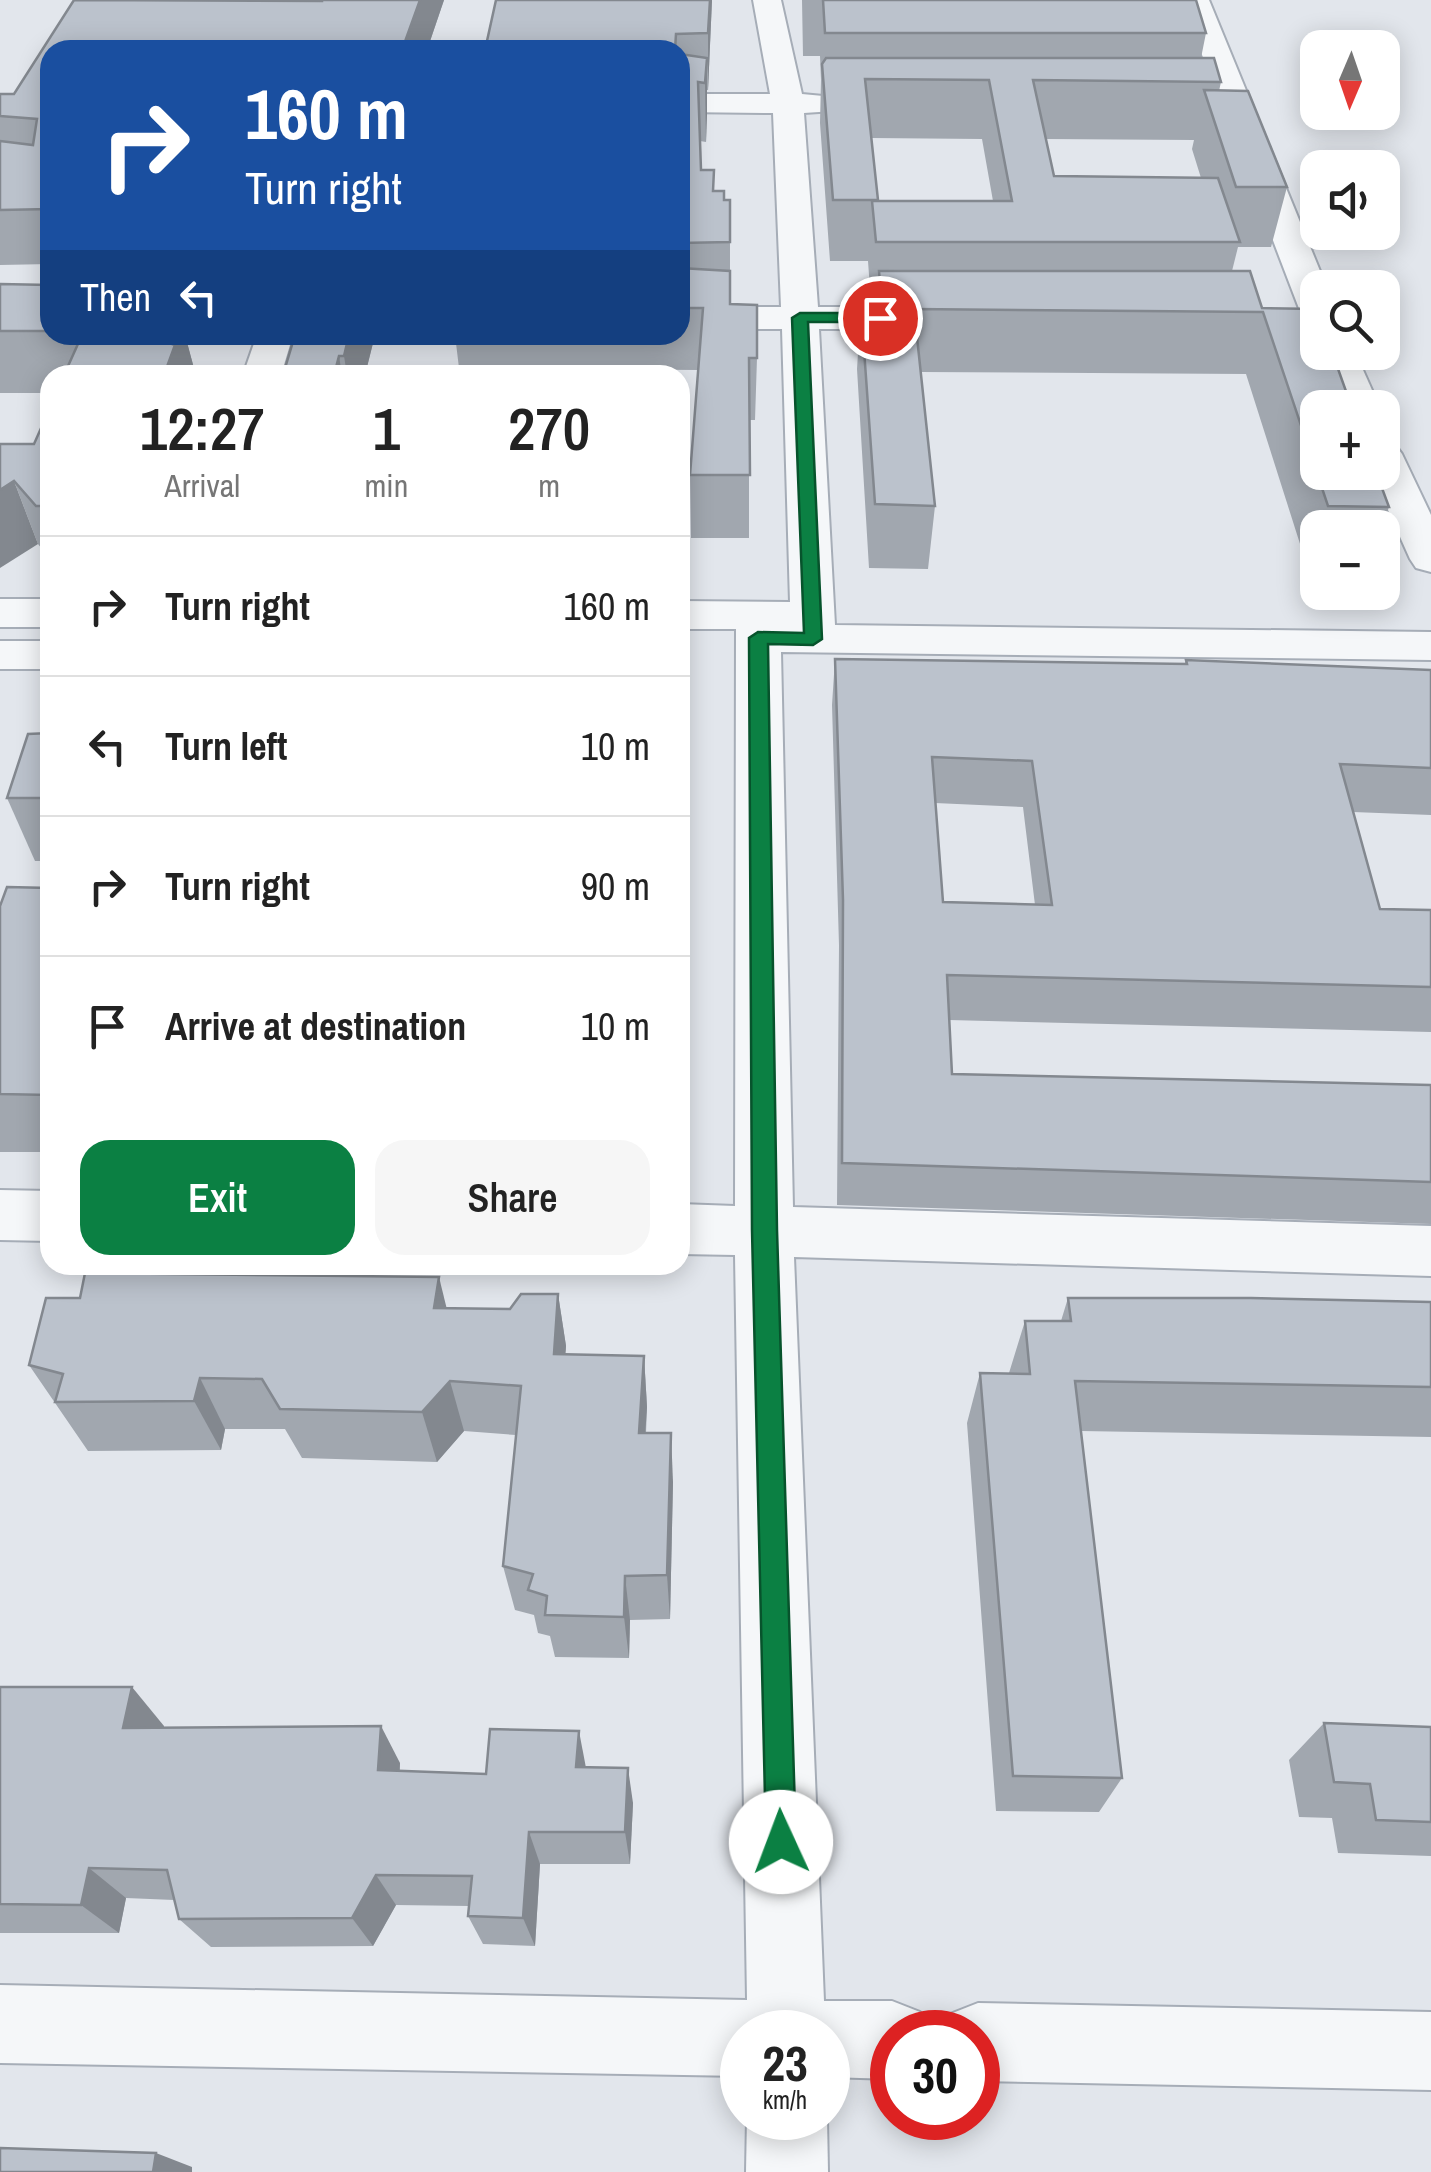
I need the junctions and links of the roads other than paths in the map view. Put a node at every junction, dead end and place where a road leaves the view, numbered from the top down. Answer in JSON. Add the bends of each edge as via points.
{"nodes":[{"id":1,"x":767,"y":0,"type":"edge"},
{"id":2,"x":1196,"y":0,"type":"edge"},
{"id":3,"x":690,"y":103,"type":"edge"},
{"id":4,"x":1197,"y":103,"type":"edge"},
{"id":5,"x":1236,"y":103,"type":"junction"},
{"id":6,"x":788,"y":104,"type":"junction"},
{"id":7,"x":847,"y":104,"type":"edge"},
{"id":8,"x":1301,"y":270,"type":"edge"},
{"id":9,"x":1300,"y":316,"type":"edge"},
{"id":10,"x":690,"y":318,"type":"edge"},
{"id":11,"x":800,"y":318,"type":"junction"},
{"id":12,"x":979,"y":318,"type":"edge"},
{"id":13,"x":1278,"y":318,"type":"edge"},
{"id":14,"x":1399,"y":490,"type":"edge"},
{"id":15,"x":1431,"y":559,"type":"edge"},
{"id":16,"x":0,"y":613,"type":"edge"},
{"id":17,"x":40,"y":613,"type":"edge"},
{"id":18,"x":690,"y":617,"type":"edge"},
{"id":19,"x":780,"y":632,"type":"junction"},
{"id":20,"x":1431,"y":646,"type":"edge"},
{"id":21,"x":690,"y":652,"type":"edge"},
{"id":22,"x":0,"y":655,"type":"edge"},
{"id":23,"x":40,"y":655,"type":"edge"},
{"id":24,"x":0,"y":1215,"type":"edge"},
{"id":25,"x":40,"y":1216,"type":"edge"},
{"id":26,"x":690,"y":1229,"type":"edge"},
{"id":27,"x":764,"y":1230,"type":"junction"},
{"id":28,"x":1431,"y":1252,"type":"edge"},
{"id":29,"x":785,"y":2010,"type":"edge"},
{"id":30,"x":0,"y":2024,"type":"edge"},
{"id":31,"x":720,"y":2036,"type":"edge"},
{"id":32,"x":1000,"y":2042,"type":"edge"},
{"id":33,"x":1431,"y":2052,"type":"edge"},
{"id":34,"x":787,"y":2140,"type":"edge"},
{"id":35,"x":787,"y":2172,"type":"edge"}],
"edges":[{"from":1,"to":6,"type":"street"},
{"from":2,"to":5,"type":"street"},
{"from":3,"to":6,"type":"street"},
{"from":4,"to":5,"type":"street"},
{"from":5,"to":8,"type":"street"},
{"from":6,"to":7,"type":"street"},
{"from":6,"to":11,"type":"street"},
{"from":9,"to":13,"type":"street"},
{"from":10,"to":11,"type":"street"},
{"from":11,"to":12,"type":"street"},
{"from":11,"to":19,"type":"street"},
{"from":14,"to":15,"type":"street"},
{"from":16,"to":17,"type":"street"},
{"from":18,"to":19,"type":"street"},
{"from":19,"to":20,"type":"street"},
{"from":19,"to":21,"type":"street"},
{"from":19,"to":27,"type":"street"},
{"from":22,"to":23,"type":"street"},
{"from":24,"to":25,"type":"street"},
{"from":26,"to":27,"type":"street"},
{"from":27,"to":28,"type":"street"},
{"from":27,"to":29,"type":"street"},
{"from":30,"to":31,"type":"street"},
{"from":32,"to":33,"type":"street"},
{"from":34,"to":35,"type":"street"}]}
